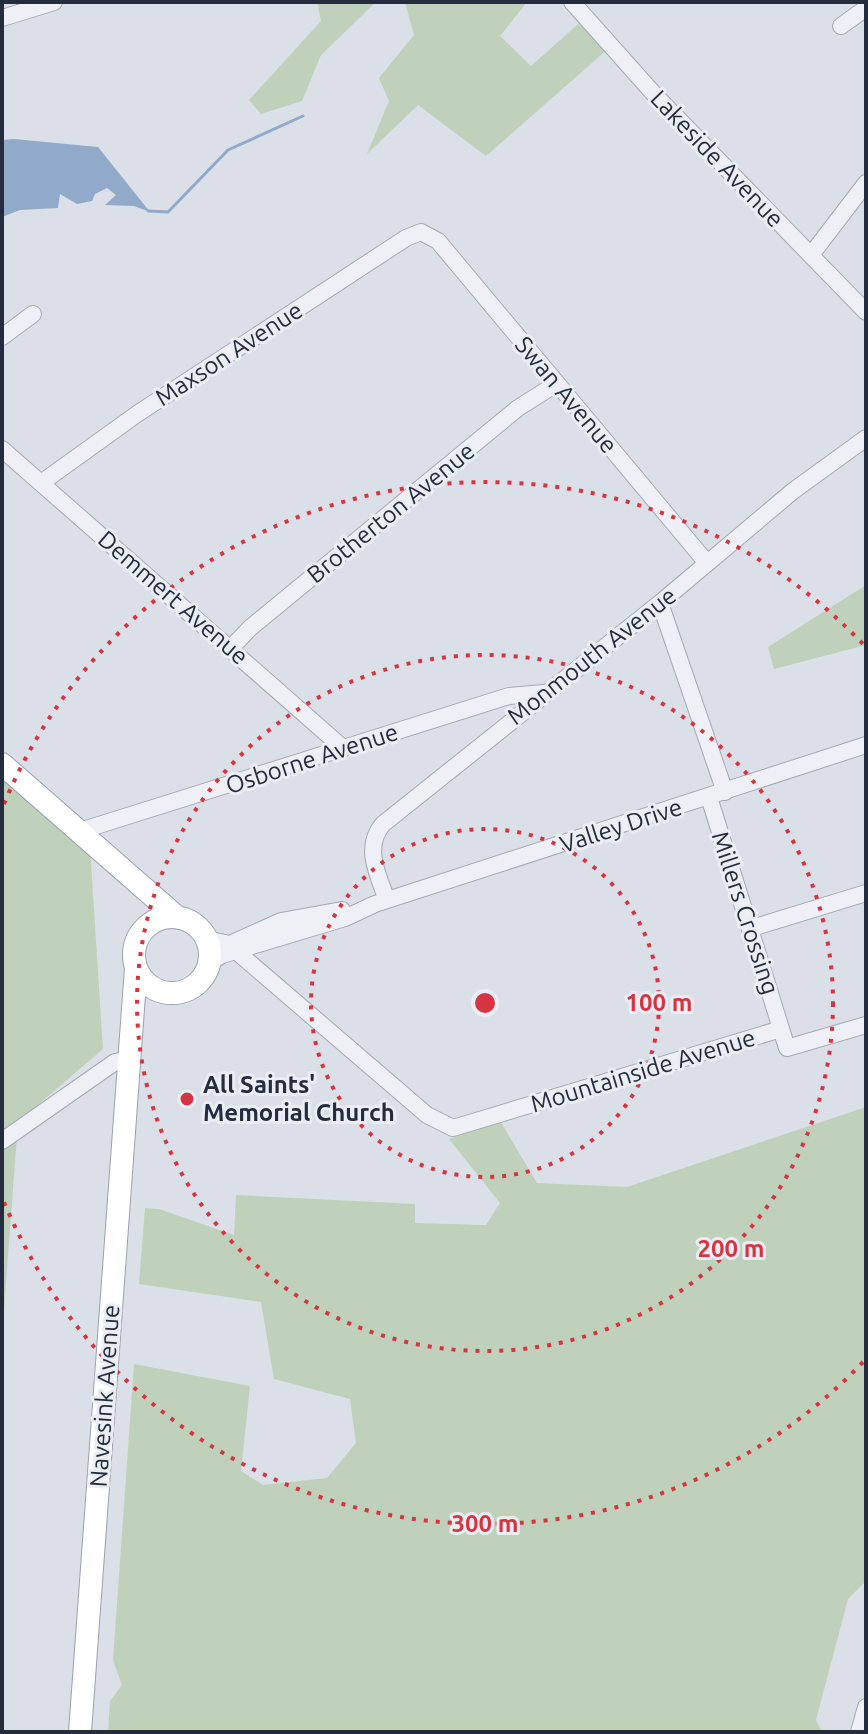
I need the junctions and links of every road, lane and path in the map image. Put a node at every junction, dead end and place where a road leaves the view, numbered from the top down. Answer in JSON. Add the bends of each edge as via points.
{"nodes":[{"id":1,"x":54,"y":2,"type":"edge"},
{"id":2,"x":572,"y":2,"type":"edge"},
{"id":3,"x":866,"y":8,"type":"edge"},
{"id":4,"x":2,"y":18,"type":"edge"},
{"id":5,"x":841,"y":26,"type":"dead end"},
{"id":6,"x":866,"y":183,"type":"edge"},
{"id":7,"x":421,"y":232,"type":"joint"},
{"id":8,"x":811,"y":255,"type":"junction"},
{"id":9,"x":866,"y":312,"type":"edge"},
{"id":10,"x":33,"y":314,"type":"dead end"},
{"id":11,"x":2,"y":337,"type":"edge"},
{"id":12,"x":556,"y":384,"type":"junction"},
{"id":13,"x":866,"y":438,"type":"edge"},
{"id":14,"x":2,"y":449,"type":"edge"},
{"id":15,"x":41,"y":483,"type":"junction"},
{"id":16,"x":707,"y":563,"type":"junction"},
{"id":17,"x":660,"y":603,"type":"junction"},
{"id":18,"x":231,"y":648,"type":"junction"},
{"id":19,"x":546,"y":693,"type":"junction"},
{"id":20,"x":866,"y":745,"type":"edge"},
{"id":21,"x":343,"y":748,"type":"junction"},
{"id":22,"x":2,"y":764,"type":"edge"},
{"id":23,"x":717,"y":795,"type":"junction"},
{"id":24,"x":80,"y":831,"type":"junction"},
{"id":25,"x":114,"y":861,"type":"junction"},
{"id":26,"x":866,"y":893,"type":"edge"},
{"id":27,"x":381,"y":902,"type":"junction"},
{"id":28,"x":178,"y":918,"type":"junction"},
{"id":29,"x":752,"y":928,"type":"junction"},
{"id":30,"x":138,"y":937,"type":"junction"},
{"id":31,"x":206,"y":939,"type":"junction"},
{"id":32,"x":236,"y":951,"type":"junction"},
{"id":33,"x":209,"y":963,"type":"junction"},
{"id":34,"x":136,"y":968,"type":"junction"},
{"id":35,"x":158,"y":990,"type":"junction"},
{"id":36,"x":866,"y":1025,"type":"edge"},
{"id":37,"x":781,"y":1029,"type":"junction"},
{"id":38,"x":130,"y":1059,"type":"junction"},
{"id":39,"x":2,"y":1141,"type":"edge"},
{"id":40,"x":866,"y":1707,"type":"edge"},
{"id":41,"x":80,"y":1732,"type":"edge"},
{"id":42,"x":859,"y":1732,"type":"edge"}],
"edges":[{"from":1,"to":4,"type":"street"},
{"from":2,"to":8,"type":"street","name":"Lakeside Avenue","via":[[643,83]]},
{"from":3,"to":5,"type":"street"},
{"from":6,"to":8,"type":"street"},
{"from":7,"to":12,"type":"street","name":"Swan Avenue","via":[[438,241]]},
{"from":7,"to":15,"type":"street","name":"Maxson Avenue","via":[[137,414]]},
{"from":8,"to":9,"type":"street","name":"Lakeside Avenue"},
{"from":10,"to":11,"type":"street"},
{"from":12,"to":16,"type":"street","name":"Swan Avenue"},
{"from":12,"to":18,"type":"street","name":"Brotherton Avenue","via":[[518,408]]},
{"from":13,"to":16,"type":"street","name":"Monmouth Avenue"},
{"from":14,"to":15,"type":"street","name":"Demmert Avenue"},
{"from":15,"to":18,"type":"street","name":"Demmert Avenue"},
{"from":16,"to":17,"type":"street","name":"Monmouth Avenue"},
{"from":17,"to":19,"type":"street","name":"Monmouth Avenue"},
{"from":17,"to":23,"type":"street","name":"Millers Crossing"},
{"from":18,"to":21,"type":"street","name":"Demmert Avenue"},
{"from":19,"to":21,"type":"street","name":"Osborne Avenue","via":[[509,696]]},
{"from":19,"to":27,"type":"street","name":"Monmouth Avenue","via":[[379,828],[372,854]]},
{"from":20,"to":23,"type":"street","name":"Valley Drive"},
{"from":21,"to":24,"type":"street","name":"Osborne Avenue"},
{"from":22,"to":24,"type":"main road"},
{"from":23,"to":27,"type":"street","name":"Valley Drive"},
{"from":23,"to":29,"type":"street","name":"Millers Crossing"},
{"from":24,"to":25,"type":"main road"},
{"from":25,"to":28,"type":"main road"},
{"from":25,"to":30,"type":"main road","via":[[140,906]]},
{"from":26,"to":29,"type":"street"},
{"from":27,"to":31,"type":"street","name":"Valley Drive","via":[[281,921],[230,944]]},
{"from":27,"to":32,"type":"street","name":"Valley Drive"},
{"from":28,"to":30,"type":"main road","via":[[153,922]]},
{"from":28,"to":31,"type":"main road"},
{"from":29,"to":37,"type":"street","name":"Millers Crossing"},
{"from":30,"to":34,"type":"main road"},
{"from":31,"to":33,"type":"main road"},
{"from":32,"to":33,"type":"street","name":"Valley Drive"},
{"from":32,"to":37,"type":"street","name":"Mountainside Avenue","via":[[427,1115],[453,1128]]},
{"from":33,"to":35,"type":"main road","via":[[190,988]]},
{"from":34,"to":35,"type":"main road"},
{"from":34,"to":38,"type":"main road","name":"Navesink Avenue"},
{"from":35,"to":38,"type":"main road","name":"Navesink Avenue","via":[[143,1001]]},
{"from":36,"to":37,"type":"street","name":"Mountainside Avenue","via":[[787,1048]]},
{"from":38,"to":39,"type":"street","via":[[115,1062]]},
{"from":38,"to":41,"type":"main road","name":"Navesink Avenue"},
{"from":40,"to":42,"type":"street"}]}
